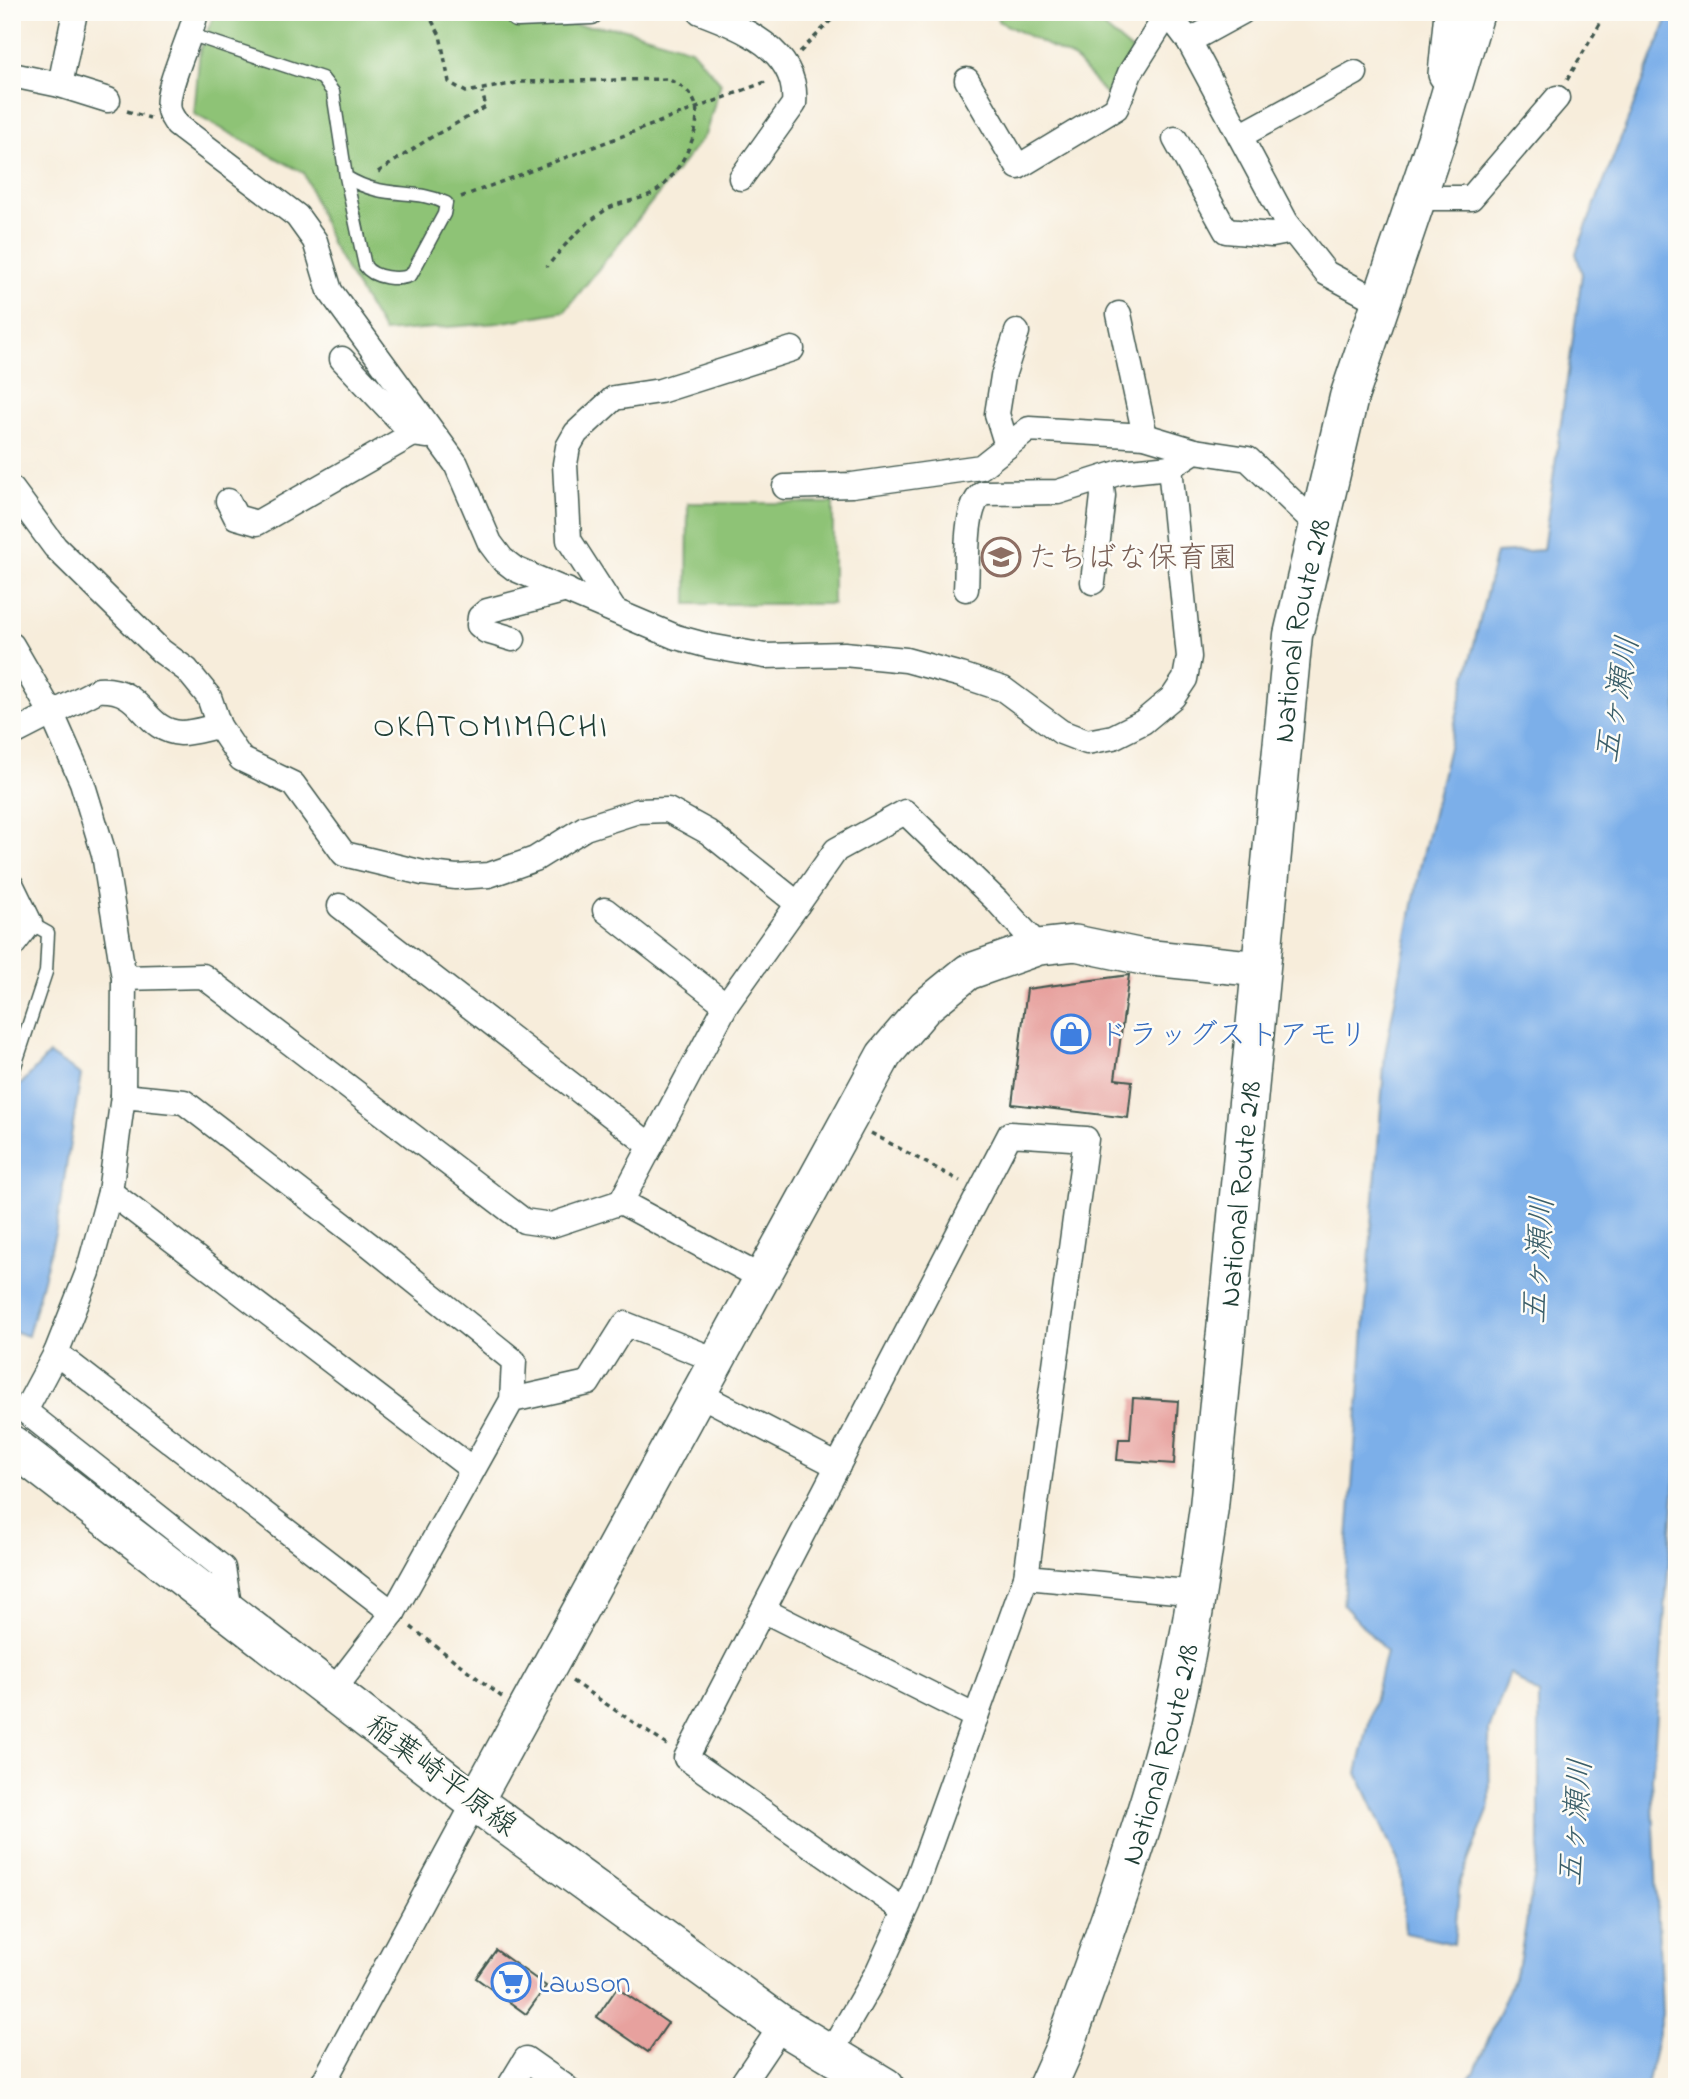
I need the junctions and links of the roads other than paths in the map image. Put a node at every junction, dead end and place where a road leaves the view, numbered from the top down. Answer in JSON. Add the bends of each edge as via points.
{"nodes":[{"id":1,"x":75,"y":12,"type":"edge"},
{"id":2,"x":591,"y":12,"type":"edge"},
{"id":3,"x":700,"y":12,"type":"edge"},
{"id":4,"x":1241,"y":12,"type":"edge"},
{"id":5,"x":1452,"y":12,"type":"edge"},
{"id":6,"x":1475,"y":12,"type":"edge"},
{"id":7,"x":1168,"y":13,"type":"edge"},
{"id":8,"x":517,"y":15,"type":"dead end"},
{"id":9,"x":194,"y":23,"type":"edge"},
{"id":10,"x":1189,"y":41,"type":"junction"},
{"id":11,"x":1355,"y":73,"type":"dead end"},
{"id":12,"x":12,"y":75,"type":"edge"},
{"id":13,"x":967,"y":80,"type":"dead end"},
{"id":14,"x":60,"y":85,"type":"junction"},
{"id":15,"x":1557,"y":98,"type":"road end"},
{"id":16,"x":108,"y":100,"type":"road end"},
{"id":17,"x":1441,"y":126,"type":"junction"},
{"id":18,"x":1240,"y":136,"type":"junction"},
{"id":19,"x":1175,"y":139,"type":"dead end"},
{"id":20,"x":346,"y":177,"type":"junction"},
{"id":21,"x":741,"y":178,"type":"dead end"},
{"id":22,"x":1417,"y":198,"type":"junction"},
{"id":23,"x":1293,"y":231,"type":"junction"},
{"id":24,"x":1380,"y":302,"type":"junction"},
{"id":25,"x":1119,"y":314,"type":"dead end"},
{"id":26,"x":1017,"y":332,"type":"dead end"},
{"id":27,"x":792,"y":349,"type":"dead end"},
{"id":28,"x":342,"y":359,"type":"dead end"},
{"id":29,"x":425,"y":436,"type":"junction"},
{"id":30,"x":1145,"y":436,"type":"junction"},
{"id":31,"x":1007,"y":446,"type":"junction"},
{"id":32,"x":1195,"y":451,"type":"junction"},
{"id":33,"x":1170,"y":467,"type":"junction"},
{"id":34,"x":1101,"y":480,"type":"junction"},
{"id":35,"x":786,"y":487,"type":"dead end"},
{"id":36,"x":12,"y":489,"type":"edge"},
{"id":37,"x":228,"y":501,"type":"dead end"},
{"id":38,"x":1317,"y":525,"type":"junction"},
{"id":39,"x":1093,"y":582,"type":"dead end"},
{"id":40,"x":967,"y":589,"type":"dead end"},
{"id":41,"x":567,"y":590,"type":"junction"},
{"id":42,"x":614,"y":610,"type":"junction"},
{"id":43,"x":513,"y":639,"type":"dead end"},
{"id":44,"x":12,"y":645,"type":"edge"},
{"id":45,"x":52,"y":713,"type":"junction"},
{"id":46,"x":219,"y":726,"type":"junction"},
{"id":47,"x":12,"y":734,"type":"edge"},
{"id":48,"x":12,"y":886,"type":"edge"},
{"id":49,"x":798,"y":904,"type":"junction"},
{"id":50,"x":340,"y":906,"type":"dead end"},
{"id":51,"x":604,"y":910,"type":"dead end"},
{"id":52,"x":30,"y":923,"type":"junction"},
{"id":53,"x":12,"y":946,"type":"edge"},
{"id":54,"x":1039,"y":947,"type":"junction"},
{"id":55,"x":1260,"y":969,"type":"junction"},
{"id":56,"x":124,"y":978,"type":"junction"},
{"id":57,"x":726,"y":1005,"type":"junction"},
{"id":58,"x":12,"y":1074,"type":"edge"},
{"id":59,"x":123,"y":1096,"type":"junction"},
{"id":60,"x":651,"y":1146,"type":"junction"},
{"id":61,"x":110,"y":1192,"type":"junction"},
{"id":62,"x":621,"y":1202,"type":"junction"},
{"id":63,"x":762,"y":1278,"type":"junction"},
{"id":64,"x":56,"y":1353,"type":"junction"},
{"id":65,"x":716,"y":1360,"type":"junction"},
{"id":66,"x":699,"y":1394,"type":"junction"},
{"id":67,"x":512,"y":1400,"type":"junction"},
{"id":68,"x":18,"y":1427,"type":"edge"},
{"id":69,"x":838,"y":1466,"type":"junction"},
{"id":70,"x":472,"y":1469,"type":"junction"},
{"id":71,"x":1026,"y":1577,"type":"junction"},
{"id":72,"x":1198,"y":1593,"type":"junction"},
{"id":73,"x":763,"y":1610,"type":"junction"},
{"id":74,"x":230,"y":1611,"type":"junction"},
{"id":75,"x":393,"y":1613,"type":"junction"},
{"id":76,"x":333,"y":1691,"type":"junction"},
{"id":77,"x":976,"y":1717,"type":"junction"},
{"id":78,"x":475,"y":1802,"type":"junction"},
{"id":79,"x":905,"y":1911,"type":"junction"},
{"id":80,"x":782,"y":2025,"type":"junction"},
{"id":81,"x":830,"y":2054,"type":"junction"},
{"id":82,"x":321,"y":2087,"type":"edge"},
{"id":83,"x":509,"y":2087,"type":"edge"},
{"id":84,"x":566,"y":2087,"type":"edge"},
{"id":85,"x":740,"y":2087,"type":"edge"},
{"id":86,"x":885,"y":2087,"type":"edge"},
{"id":87,"x":1046,"y":2087,"type":"edge"}],
"edges":[{"from":1,"to":14,"type":"street"},
{"from":2,"to":8,"type":"street"},
{"from":3,"to":21,"type":"street","via":[[759,40],[774,68],[796,89],[794,104]]},
{"from":4,"to":10,"type":"street"},
{"from":5,"to":17,"type":"street"},
{"from":6,"to":17,"type":"main road","name":"National Route 218"},
{"from":7,"to":10,"type":"street"},
{"from":7,"to":13,"type":"street","via":[[1130,73],[1116,108],[1018,167]]},
{"from":9,"to":20,"type":"lane","via":[[329,84]]},
{"from":9,"to":29,"type":"street","via":[[169,110],[177,125],[297,216],[315,241],[330,291]]},
{"from":10,"to":18,"type":"street"},
{"from":11,"to":18,"type":"street"},
{"from":12,"to":14,"type":"street"},
{"from":14,"to":16,"type":"street"},
{"from":15,"to":22,"type":"street","via":[[1471,198]]},
{"from":17,"to":22,"type":"main road","name":"National Route 218"},
{"from":18,"to":23,"type":"street"},
{"from":19,"to":23,"type":"street","via":[[1226,231],[1272,235]]},
{"from":20,"to":20,"type":"lane","via":[[365,266],[377,275],[411,275],[446,203],[379,193]]},
{"from":22,"to":24,"type":"main road","name":"National Route 218"},
{"from":23,"to":24,"type":"street","via":[[1326,273]]},
{"from":24,"to":38,"type":"main road","name":"National Route 218","via":[[1349,397]]},
{"from":25,"to":30,"type":"street"},
{"from":26,"to":31,"type":"street","via":[[997,414]]},
{"from":27,"to":42,"type":"street","via":[[660,391],[614,398],[576,433],[565,464],[569,540]]},
{"from":28,"to":29,"type":"street"},
{"from":29,"to":37,"type":"street","via":[[257,523],[236,517]]},
{"from":29,"to":41,"type":"street","via":[[456,464],[502,559]]},
{"from":30,"to":31,"type":"street","via":[[1029,429]]},
{"from":30,"to":32,"type":"street"},
{"from":31,"to":35,"type":"street","via":[[981,467],[852,485]]},
{"from":32,"to":33,"type":"street"},
{"from":32,"to":38,"type":"street","via":[[1248,459]]},
{"from":33,"to":34,"type":"street","via":[[1121,472]]},
{"from":33,"to":42,"type":"street","via":[[1189,657],[1185,679],[1173,697],[1143,722],[1112,737],[1087,742],[1062,732],[1003,689],[906,660],[844,654],[765,656],[676,637]]},
{"from":34,"to":39,"type":"street"},
{"from":34,"to":40,"type":"street","via":[[1058,492],[983,493],[975,499]]},
{"from":36,"to":46,"type":"street","via":[[55,547],[161,651],[187,670],[209,697]]},
{"from":38,"to":55,"type":"main road","name":"National Route 218","via":[[1293,635]]},
{"from":41,"to":42,"type":"street"},
{"from":41,"to":43,"type":"street","via":[[487,611],[480,617],[479,625],[486,631]]},
{"from":44,"to":45,"type":"street"},
{"from":45,"to":46,"type":"street","via":[[98,690],[114,689],[128,694],[166,729],[181,733]]},
{"from":45,"to":47,"type":"street"},
{"from":45,"to":56,"type":"street","via":[[82,782],[104,854]]},
{"from":46,"to":49,"type":"street","via":[[241,759],[293,784],[344,853],[423,873],[489,875],[535,859],[585,828],[639,811],[668,810],[708,832]]},
{"from":48,"to":52,"type":"street"},
{"from":49,"to":54,"type":"street","via":[[836,849],[905,812]]},
{"from":49,"to":57,"type":"street"},
{"from":50,"to":60,"type":"street"},
{"from":51,"to":57,"type":"street"},
{"from":52,"to":53,"type":"street"},
{"from":52,"to":58,"type":"lane","via":[[48,933],[46,972]]},
{"from":54,"to":55,"type":"street","via":[[1076,943],[1143,957]]},
{"from":54,"to":63,"type":"street","via":[[968,972],[925,1007],[884,1055]]},
{"from":55,"to":72,"type":"main road","name":"National Route 218"},
{"from":56,"to":59,"type":"street"},
{"from":56,"to":62,"type":"street","via":[[203,976],[524,1221],[552,1225]]},
{"from":57,"to":60,"type":"street"},
{"from":59,"to":61,"type":"street"},
{"from":59,"to":67,"type":"street","via":[[184,1102],[372,1246],[514,1361]]},
{"from":60,"to":62,"type":"street"},
{"from":61,"to":64,"type":"street","via":[[88,1272]]},
{"from":61,"to":70,"type":"street"},
{"from":62,"to":63,"type":"street"},
{"from":63,"to":65,"type":"street"},
{"from":64,"to":68,"type":"street"},
{"from":64,"to":75,"type":"street"},
{"from":65,"to":66,"type":"street"},
{"from":65,"to":67,"type":"street","via":[[625,1324],[588,1383]]},
{"from":66,"to":69,"type":"street"},
{"from":66,"to":78,"type":"street"},
{"from":67,"to":70,"type":"street"},
{"from":68,"to":74,"type":"main road","name":"稲葉崎平原線"},
{"from":68,"to":74,"type":"street","via":[[223,1568]]},
{"from":69,"to":71,"type":"street","via":[[1010,1134],[1086,1139]]},
{"from":69,"to":73,"type":"street"},
{"from":70,"to":75,"type":"street"},
{"from":71,"to":72,"type":"street"},
{"from":71,"to":77,"type":"street"},
{"from":72,"to":87,"type":"main road","name":"National Route 218","via":[[1146,1814],[1064,2049]]},
{"from":73,"to":77,"type":"street"},
{"from":73,"to":79,"type":"street","via":[[686,1758]]},
{"from":74,"to":76,"type":"main road","name":"稲葉崎平原線"},
{"from":75,"to":76,"type":"street"},
{"from":76,"to":78,"type":"main road","name":"稲葉崎平原線"},
{"from":77,"to":79,"type":"street"},
{"from":78,"to":80,"type":"main road","name":"稲葉崎平原線"},
{"from":78,"to":82,"type":"street"},
{"from":79,"to":81,"type":"street","via":[[878,1971]]},
{"from":80,"to":81,"type":"main road","name":"稲葉崎平原線"},
{"from":80,"to":85,"type":"street"},
{"from":81,"to":86,"type":"main road","name":"稲葉崎平原線"},
{"from":83,"to":84,"type":"street","via":[[526,2059]]}]}
